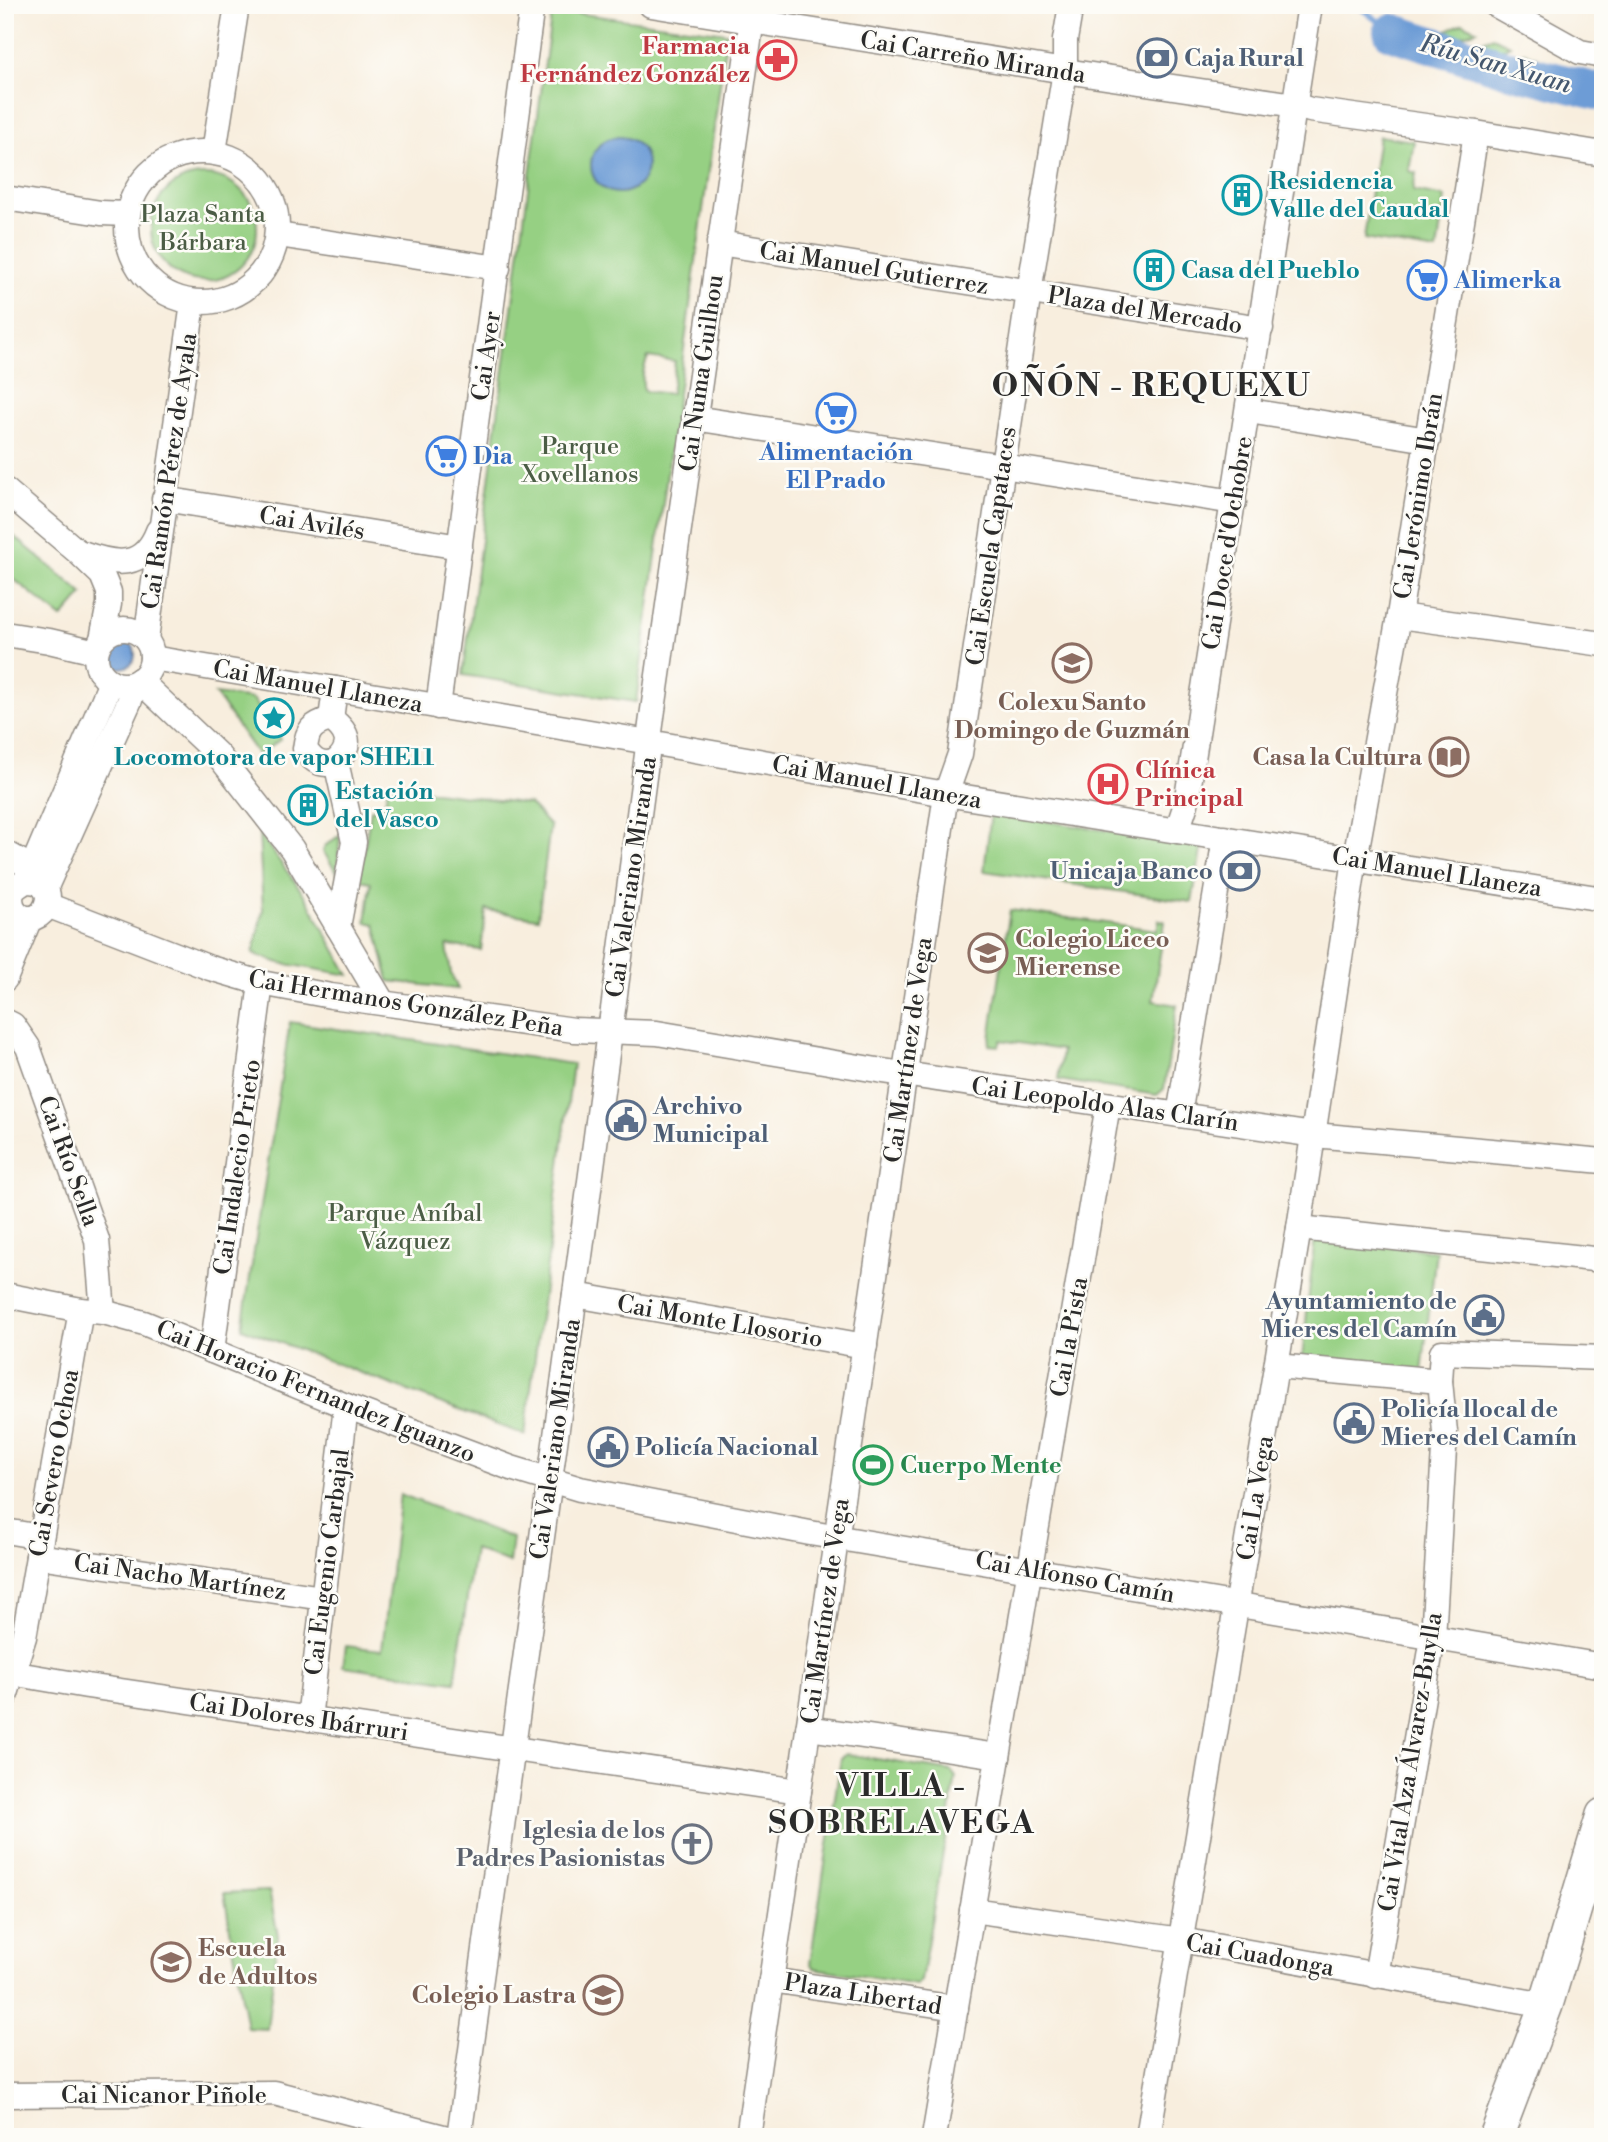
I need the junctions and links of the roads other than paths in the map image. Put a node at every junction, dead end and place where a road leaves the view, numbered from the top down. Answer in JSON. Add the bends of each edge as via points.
{"nodes":[{"id":1,"x":237,"y":5,"type":"edge"},
{"id":2,"x":532,"y":5,"type":"edge"},
{"id":3,"x":651,"y":5,"type":"edge"},
{"id":4,"x":1071,"y":5,"type":"edge"},
{"id":5,"x":1311,"y":5,"type":"edge"},
{"id":6,"x":1496,"y":5,"type":"edge"},
{"id":7,"x":752,"y":14,"type":"edge"},
{"id":8,"x":1603,"y":56,"type":"edge"},
{"id":9,"x":1065,"y":71,"type":"junction"},
{"id":10,"x":1295,"y":105,"type":"junction"},
{"id":11,"x":1476,"y":133,"type":"junction"},
{"id":12,"x":1603,"y":145,"type":"edge"},
{"id":13,"x":214,"y":152,"type":"junction"},
{"id":14,"x":1603,"y":154,"type":"edge"},
{"id":15,"x":5,"y":198,"type":"edge"},
{"id":16,"x":127,"y":214,"type":"junction"},
{"id":17,"x":278,"y":235,"type":"junction"},
{"id":18,"x":719,"y":243,"type":"junction"},
{"id":19,"x":498,"y":268,"type":"junction"},
{"id":20,"x":1029,"y":292,"type":"junction"},
{"id":21,"x":193,"y":303,"type":"junction"},
{"id":22,"x":1261,"y":328,"type":"junction"},
{"id":23,"x":1248,"y":411,"type":"junction"},
{"id":24,"x":694,"y":418,"type":"junction"},
{"id":25,"x":1428,"y":440,"type":"junction"},
{"id":26,"x":1002,"y":465,"type":"junction"},
{"id":27,"x":5,"y":490,"type":"edge"},
{"id":28,"x":1234,"y":502,"type":"junction"},
{"id":29,"x":163,"y":511,"type":"junction"},
{"id":30,"x":460,"y":547,"type":"junction"},
{"id":31,"x":78,"y":552,"type":"junction"},
{"id":32,"x":1399,"y":616,"type":"junction"},
{"id":33,"x":5,"y":634,"type":"edge"},
{"id":34,"x":1603,"y":644,"type":"edge"},
{"id":35,"x":99,"y":645,"type":"junction"},
{"id":36,"x":149,"y":648,"type":"junction"},
{"id":37,"x":128,"y":681,"type":"junction"},
{"id":38,"x":335,"y":689,"type":"junction"},
{"id":39,"x":438,"y":707,"type":"junction"},
{"id":40,"x":331,"y":719,"type":"junction"},
{"id":41,"x":649,"y":742,"type":"junction"},
{"id":42,"x":336,"y":762,"type":"junction"},
{"id":43,"x":946,"y":794,"type":"junction"},
{"id":44,"x":1177,"y":831,"type":"junction"},
{"id":45,"x":1225,"y":838,"type":"junction"},
{"id":46,"x":5,"y":855,"type":"edge"},
{"id":47,"x":1356,"y":859,"type":"junction"},
{"id":48,"x":24,"y":899,"type":"edge"},
{"id":49,"x":1603,"y":899,"type":"edge"},
{"id":50,"x":338,"y":927,"type":"junction"},
{"id":51,"x":5,"y":979,"type":"edge"},
{"id":52,"x":261,"y":984,"type":"junction"},
{"id":53,"x":383,"y":1003,"type":"junction"},
{"id":54,"x":5,"y":1021,"type":"edge"},
{"id":55,"x":610,"y":1030,"type":"junction"},
{"id":56,"x":905,"y":1074,"type":"junction"},
{"id":57,"x":1108,"y":1105,"type":"junction"},
{"id":58,"x":1178,"y":1115,"type":"junction"},
{"id":59,"x":1314,"y":1135,"type":"junction"},
{"id":60,"x":1603,"y":1161,"type":"edge"},
{"id":61,"x":1299,"y":1228,"type":"junction"},
{"id":62,"x":1603,"y":1260,"type":"edge"},
{"id":63,"x":5,"y":1295,"type":"edge"},
{"id":64,"x":575,"y":1295,"type":"junction"},
{"id":65,"x":92,"y":1311,"type":"junction"},
{"id":66,"x":865,"y":1346,"type":"junction"},
{"id":67,"x":212,"y":1351,"type":"junction"},
{"id":68,"x":1603,"y":1358,"type":"edge"},
{"id":69,"x":1277,"y":1366,"type":"junction"},
{"id":70,"x":1440,"y":1381,"type":"junction"},
{"id":71,"x":346,"y":1406,"type":"junction"},
{"id":72,"x":550,"y":1480,"type":"junction"},
{"id":73,"x":5,"y":1531,"type":"edge"},
{"id":74,"x":836,"y":1537,"type":"junction"},
{"id":75,"x":39,"y":1547,"type":"junction"},
{"id":76,"x":1030,"y":1570,"type":"junction"},
{"id":77,"x":323,"y":1598,"type":"junction"},
{"id":78,"x":1237,"y":1605,"type":"junction"},
{"id":79,"x":1433,"y":1638,"type":"junction"},
{"id":80,"x":1603,"y":1666,"type":"edge"},
{"id":81,"x":9,"y":1672,"type":"edge"},
{"id":82,"x":5,"y":1697,"type":"edge"},
{"id":83,"x":309,"y":1719,"type":"junction"},
{"id":84,"x":808,"y":1728,"type":"junction"},
{"id":85,"x":512,"y":1748,"type":"junction"},
{"id":86,"x":998,"y":1756,"type":"junction"},
{"id":87,"x":799,"y":1791,"type":"junction"},
{"id":88,"x":1603,"y":1815,"type":"edge"},
{"id":89,"x":972,"y":1910,"type":"junction"},
{"id":90,"x":1181,"y":1941,"type":"junction"},
{"id":91,"x":1376,"y":1976,"type":"junction"},
{"id":92,"x":771,"y":1980,"type":"junction"},
{"id":93,"x":1546,"y":2005,"type":"junction"},
{"id":94,"x":956,"y":2008,"type":"junction"},
{"id":95,"x":5,"y":2095,"type":"edge"},
{"id":96,"x":444,"y":2137,"type":"edge"},
{"id":97,"x":459,"y":2137,"type":"edge"},
{"id":98,"x":748,"y":2137,"type":"edge"},
{"id":99,"x":934,"y":2137,"type":"edge"},
{"id":100,"x":1148,"y":2137,"type":"edge"},
{"id":101,"x":1496,"y":2137,"type":"edge"}],
"edges":[{"from":1,"to":13,"type":"street"},
{"from":2,"to":19,"type":"street","name":"Cai Ayer"},
{"from":3,"to":7,"type":"street","name":"Cai Carreño Miranda"},
{"from":4,"to":9,"type":"street","name":"Cai Escuela Capataces"},
{"from":5,"to":10,"type":"street","name":"Cai Doce d'Ochobre"},
{"from":6,"to":8,"type":"street","via":[[1580,52]]},
{"from":7,"to":9,"type":"street","name":"Cai Carreño Miranda"},
{"from":7,"to":18,"type":"street","name":"Cai Numa Guilhou"},
{"from":9,"to":10,"type":"street","name":"Cai Carreño Miranda"},
{"from":9,"to":20,"type":"street","name":"Cai Escuela Capataces"},
{"from":10,"to":11,"type":"street","name":"Cai Carreño Miranda"},
{"from":10,"to":12,"type":"street","name":"Cai Carreño Miranda","via":[[1309,101]]},
{"from":10,"to":22,"type":"street","name":"Cai Doce d'Ochobre"},
{"from":11,"to":14,"type":"street","name":"Cai Carreño Miranda"},
{"from":11,"to":25,"type":"street","name":"Cai Jerónimo Ibrán"},
{"from":13,"to":16,"type":"street","via":[[188,152],[167,160],[148,174]]},
{"from":13,"to":17,"type":"street","via":[[254,171],[268,189],[277,211]]},
{"from":15,"to":16,"type":"street"},
{"from":16,"to":21,"type":"street","via":[[127,239],[149,282],[169,296]]},
{"from":17,"to":19,"type":"street"},
{"from":17,"to":21,"type":"street","via":[[272,258],[249,286],[217,302]]},
{"from":18,"to":20,"type":"street","name":"Cai Manuel Gutierrez"},
{"from":18,"to":24,"type":"street","name":"Cai Numa Guilhou"},
{"from":19,"to":30,"type":"street","name":"Cai Ayer"},
{"from":20,"to":22,"type":"street","name":"Plaza del Mercado"},
{"from":20,"to":26,"type":"street","name":"Cai Escuela Capataces"},
{"from":21,"to":29,"type":"street","name":"Cai Ramón Pérez de Ayala"},
{"from":22,"to":23,"type":"street","name":"Cai Doce d'Ochobre"},
{"from":23,"to":25,"type":"street"},
{"from":23,"to":28,"type":"street","name":"Cai Doce d'Ochobre"},
{"from":24,"to":26,"type":"street"},
{"from":24,"to":41,"type":"street","name":"Cai Numa Guilhou"},
{"from":25,"to":32,"type":"street","name":"Cai Jerónimo Ibrán"},
{"from":26,"to":28,"type":"street"},
{"from":26,"to":43,"type":"street","name":"Cai Escuela Capataces","via":[[960,754]]},
{"from":27,"to":31,"type":"street"},
{"from":28,"to":44,"type":"street","name":"Cai Doce d'Ochobre","via":[[1186,804]]},
{"from":29,"to":30,"type":"street","name":"Cai Avilés"},
{"from":29,"to":31,"type":"street","via":[[154,542],[143,555],[126,563]]},
{"from":29,"to":36,"type":"street","name":"Cai Ramón Pérez de Ayala"},
{"from":30,"to":39,"type":"street","name":"Cai Ayer"},
{"from":31,"to":35,"type":"street","via":[[102,575],[109,592]]},
{"from":32,"to":34,"type":"street"},
{"from":32,"to":47,"type":"street","name":"Cai Jerónimo Ibrán"},
{"from":33,"to":35,"type":"street"},
{"from":35,"to":36,"type":"street","via":[[124,629],[139,633]]},
{"from":35,"to":37,"type":"street","via":[[99,669],[104,676]]},
{"from":36,"to":37,"type":"street","via":[[146,675]]},
{"from":36,"to":38,"type":"street","name":"Cai Manuel Llaneza"},
{"from":37,"to":48,"type":"street"},
{"from":37,"to":50,"type":"street","via":[[218,755],[292,849]]},
{"from":38,"to":39,"type":"street","name":"Cai Manuel Llaneza"},
{"from":38,"to":40,"type":"street"},
{"from":39,"to":41,"type":"street","name":"Cai Manuel Llaneza"},
{"from":40,"to":42,"type":"street","via":[[346,733],[345,754]]},
{"from":40,"to":42,"type":"street","via":[[309,731],[305,750],[317,763]]},
{"from":41,"to":43,"type":"street","name":"Cai Manuel Llaneza"},
{"from":41,"to":55,"type":"street","name":"Cai Valeriano Miranda"},
{"from":42,"to":50,"type":"street","via":[[354,842]]},
{"from":43,"to":44,"type":"street","name":"Cai Manuel Llaneza"},
{"from":43,"to":56,"type":"street","name":"Cai Martínez de Vega"},
{"from":44,"to":45,"type":"street","name":"Cai Manuel Llaneza"},
{"from":45,"to":47,"type":"street","name":"Cai Manuel Llaneza"},
{"from":45,"to":58,"type":"street"},
{"from":46,"to":48,"type":"street","name":"Cai Hermanos González Peña","via":[[11,856]]},
{"from":47,"to":49,"type":"street","name":"Cai Manuel Llaneza"},
{"from":47,"to":59,"type":"street","name":"Cai La Vega"},
{"from":48,"to":51,"type":"street"},
{"from":48,"to":52,"type":"street","name":"Cai Hermanos González Peña"},
{"from":50,"to":53,"type":"street"},
{"from":52,"to":53,"type":"street","name":"Cai Hermanos González Peña"},
{"from":52,"to":67,"type":"street","name":"Cai Indalecio Prieto"},
{"from":53,"to":55,"type":"street","name":"Cai Hermanos González Peña","via":[[574,1030]]},
{"from":54,"to":65,"type":"street","name":"Cai Río Sella","via":[[28,1047],[97,1240]]},
{"from":55,"to":56,"type":"street","name":"Cai Leopoldo Alas Clarín","via":[[657,1033]]},
{"from":55,"to":64,"type":"street","name":"Cai Valeriano Miranda"},
{"from":56,"to":57,"type":"street","name":"Cai Leopoldo Alas Clarín"},
{"from":56,"to":66,"type":"street","name":"Cai Martínez de Vega"},
{"from":57,"to":58,"type":"street","name":"Cai Leopoldo Alas Clarín"},
{"from":57,"to":76,"type":"street","name":"Cai la Pista"},
{"from":58,"to":59,"type":"street","name":"Cai Leopoldo Alas Clarín"},
{"from":59,"to":60,"type":"street","name":"Cai Leopoldo Alas Clarín"},
{"from":59,"to":61,"type":"street","name":"Cai La Vega"},
{"from":61,"to":62,"type":"street"},
{"from":61,"to":69,"type":"street","name":"Cai La Vega"},
{"from":63,"to":65,"type":"street","name":"Cai Horacio Fernandez Iguanzo"},
{"from":64,"to":66,"type":"street","name":"Cai Monte Llosorio"},
{"from":64,"to":72,"type":"street","name":"Cai Valeriano Miranda"},
{"from":65,"to":67,"type":"street","name":"Cai Horacio Fernandez Iguanzo","via":[[144,1323]]},
{"from":65,"to":75,"type":"street","name":"Cai Severo Ochoa"},
{"from":66,"to":74,"type":"street","name":"Cai Martínez de Vega"},
{"from":67,"to":71,"type":"street","name":"Cai Horacio Fernandez Iguanzo"},
{"from":68,"to":70,"type":"street","via":[[1442,1352]]},
{"from":69,"to":70,"type":"street"},
{"from":69,"to":78,"type":"street","name":"Cai La Vega"},
{"from":70,"to":79,"type":"street","name":"Cai Vital Aza Álvarez-Buylla","via":[[1445,1433]]},
{"from":71,"to":72,"type":"street","name":"Cai Horacio Fernandez Iguanzo"},
{"from":71,"to":77,"type":"street","name":"Cai Eugenio Carbajal"},
{"from":72,"to":74,"type":"street","name":"Cai Alfonso Camín"},
{"from":72,"to":85,"type":"street","name":"Cai Valeriano Miranda"},
{"from":73,"to":75,"type":"street","name":"Cai Nacho Martínez"},
{"from":74,"to":76,"type":"street","name":"Cai Alfonso Camín"},
{"from":74,"to":84,"type":"street","name":"Cai Martínez de Vega"},
{"from":75,"to":77,"type":"street","name":"Cai Nacho Martínez"},
{"from":75,"to":81,"type":"street","name":"Cai Severo Ochoa","via":[[24,1637]]},
{"from":76,"to":78,"type":"street","name":"Cai Alfonso Camín"},
{"from":76,"to":86,"type":"street","name":"Cai la Pista"},
{"from":77,"to":83,"type":"street","name":"Cai Eugenio Carbajal"},
{"from":78,"to":79,"type":"street","name":"Cai Alfonso Camín"},
{"from":78,"to":90,"type":"street","name":"Cai La Vega"},
{"from":79,"to":80,"type":"street","name":"Cai Alfonso Camín"},
{"from":79,"to":91,"type":"street","name":"Cai Vital Aza Álvarez-Buylla"},
{"from":81,"to":82,"type":"street","name":"Cai Severo Ochoa"},
{"from":81,"to":83,"type":"street","name":"Cai Dolores Ibárruri"},
{"from":83,"to":85,"type":"street","name":"Cai Dolores Ibárruri"},
{"from":84,"to":86,"type":"street"},
{"from":84,"to":87,"type":"street","name":"Cai Martínez de Vega"},
{"from":85,"to":87,"type":"street","name":"Cai Dolores Ibárruri"},
{"from":85,"to":97,"type":"street","name":"Cai Valeriano Miranda"},
{"from":86,"to":89,"type":"street","name":"Cai la Pista"},
{"from":87,"to":92,"type":"street","name":"Cai Martínez de Vega"},
{"from":88,"to":93,"type":"street"},
{"from":89,"to":90,"type":"street","name":"Cai Cuadonga"},
{"from":89,"to":94,"type":"street","name":"Cai la Pista"},
{"from":90,"to":91,"type":"street","name":"Cai Cuadonga"},
{"from":90,"to":100,"type":"street","name":"Cai La Vega"},
{"from":91,"to":93,"type":"street","name":"Cai Cuadonga"},
{"from":92,"to":94,"type":"street","name":"Plaza Libertad"},
{"from":92,"to":98,"type":"street","name":"Cai Martínez de Vega"},
{"from":93,"to":101,"type":"street"},
{"from":94,"to":99,"type":"street","name":"Cai la Pista"},
{"from":95,"to":96,"type":"street","name":"Cai Nicanor Piñole","via":[[274,2093]]}]}
